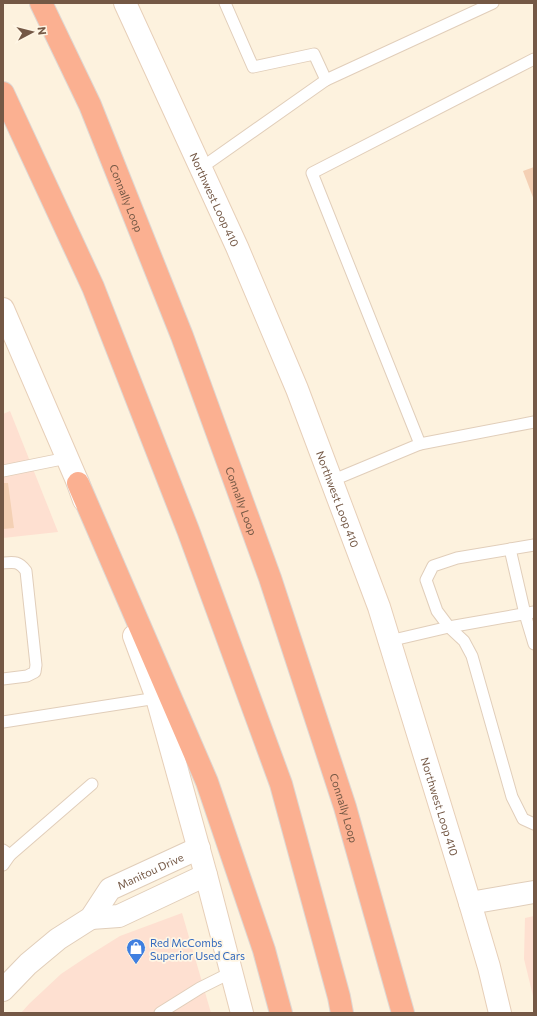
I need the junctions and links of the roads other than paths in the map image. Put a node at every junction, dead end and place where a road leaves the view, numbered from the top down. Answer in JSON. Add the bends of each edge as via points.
{"nodes":[{"id":1,"x":41,"y":3,"type":"edge"},
{"id":2,"x":125,"y":3,"type":"edge"},
{"id":3,"x":225,"y":3,"type":"edge"},
{"id":4,"x":493,"y":3,"type":"edge"},
{"id":5,"x":534,"y":59,"type":"edge"},
{"id":6,"x":326,"y":80,"type":"junction"},
{"id":7,"x":3,"y":93,"type":"edge"},
{"id":8,"x":201,"y":168,"type":"junction"},
{"id":9,"x":3,"y":309,"type":"edge"},
{"id":10,"x":534,"y":422,"type":"edge"},
{"id":11,"x":420,"y":444,"type":"junction"},
{"id":12,"x":67,"y":458,"type":"junction"},
{"id":13,"x":3,"y":470,"type":"edge"},
{"id":14,"x":331,"y":481,"type":"junction"},
{"id":15,"x":78,"y":483,"type":"junction"},
{"id":16,"x":534,"y":545,"type":"edge"},
{"id":17,"x":510,"y":549,"type":"junction"},
{"id":18,"x":3,"y":563,"type":"edge"},
{"id":19,"x":529,"y":613,"type":"edge"},
{"id":20,"x":449,"y":627,"type":"junction"},
{"id":21,"x":389,"y":641,"type":"junction"},
{"id":22,"x":534,"y":644,"type":"edge"},
{"id":23,"x":3,"y":680,"type":"edge"},
{"id":24,"x":157,"y":698,"type":"junction"},
{"id":25,"x":3,"y":722,"type":"edge"},
{"id":26,"x":92,"y":784,"type":"dead end"},
{"id":27,"x":534,"y":824,"type":"edge"},
{"id":28,"x":199,"y":848,"type":"junction"},
{"id":29,"x":6,"y":852,"type":"edge"},
{"id":30,"x":3,"y":865,"type":"edge"},
{"id":31,"x":206,"y":875,"type":"junction"},
{"id":32,"x":534,"y":892,"type":"edge"},
{"id":33,"x":470,"y":903,"type":"junction"},
{"id":34,"x":91,"y":918,"type":"junction"},
{"id":35,"x":232,"y":972,"type":"junction"},
{"id":36,"x":3,"y":990,"type":"edge"},
{"id":37,"x":160,"y":1013,"type":"edge"},
{"id":38,"x":242,"y":1013,"type":"edge"},
{"id":39,"x":281,"y":1013,"type":"edge"},
{"id":40,"x":342,"y":1013,"type":"edge"},
{"id":41,"x":403,"y":1013,"type":"edge"},
{"id":42,"x":500,"y":1013,"type":"edge"}],
"edges":[{"from":1,"to":41,"type":"highway","name":"Connally Loop","via":[[90,105],[176,321],[267,571],[345,808]]},
{"from":2,"to":8,"type":"main road","name":"Northwest Loop 410"},
{"from":3,"to":6,"type":"lane","via":[[253,67],[314,54]]},
{"from":4,"to":6,"type":"lane"},
{"from":5,"to":11,"type":"lane","via":[[312,173]]},
{"from":6,"to":8,"type":"lane"},
{"from":7,"to":40,"type":"highway","via":[[93,287],[188,530],[280,784]]},
{"from":8,"to":14,"type":"main road","name":"Northwest Loop 410","via":[[297,389]]},
{"from":9,"to":12,"type":"main road"},
{"from":10,"to":11,"type":"lane"},
{"from":11,"to":14,"type":"lane"},
{"from":12,"to":13,"type":"lane"},
{"from":12,"to":15,"type":"main road"},
{"from":14,"to":21,"type":"main road","name":"Northwest Loop 410","via":[[379,607]]},
{"from":15,"to":24,"type":"main road"},
{"from":15,"to":39,"type":"highway","via":[[207,782],[264,950]]},
{"from":16,"to":17,"type":"lane"},
{"from":17,"to":19,"type":"lane"},
{"from":17,"to":20,"type":"lane","via":[[457,558],[433,566],[426,580],[437,611]]},
{"from":18,"to":23,"type":"lane","via":[[13,562],[22,565],[26,571],[36,665],[35,672],[28,676]]},
{"from":19,"to":20,"type":"lane"},
{"from":19,"to":22,"type":"lane"},
{"from":20,"to":21,"type":"lane"},
{"from":20,"to":27,"type":"lane","via":[[464,641],[472,656],[512,797],[523,819]]},
{"from":21,"to":33,"type":"main road","name":"Northwest Loop 410"},
{"from":24,"to":25,"type":"lane"},
{"from":24,"to":28,"type":"main road"},
{"from":26,"to":29,"type":"lane"},
{"from":28,"to":31,"type":"main road"},
{"from":28,"to":34,"type":"main road","name":"Manitou Drive","via":[[110,889]]},
{"from":29,"to":30,"type":"lane"},
{"from":31,"to":34,"type":"main road","name":"Manitou Drive","via":[[119,916]]},
{"from":31,"to":35,"type":"main road"},
{"from":32,"to":33,"type":"main road"},
{"from":33,"to":42,"type":"main road","name":"Northwest Loop 410"},
{"from":34,"to":36,"type":"main road","name":"Manitou Drive","via":[[58,939],[28,964]]},
{"from":35,"to":37,"type":"lane"},
{"from":35,"to":38,"type":"main road"}]}
